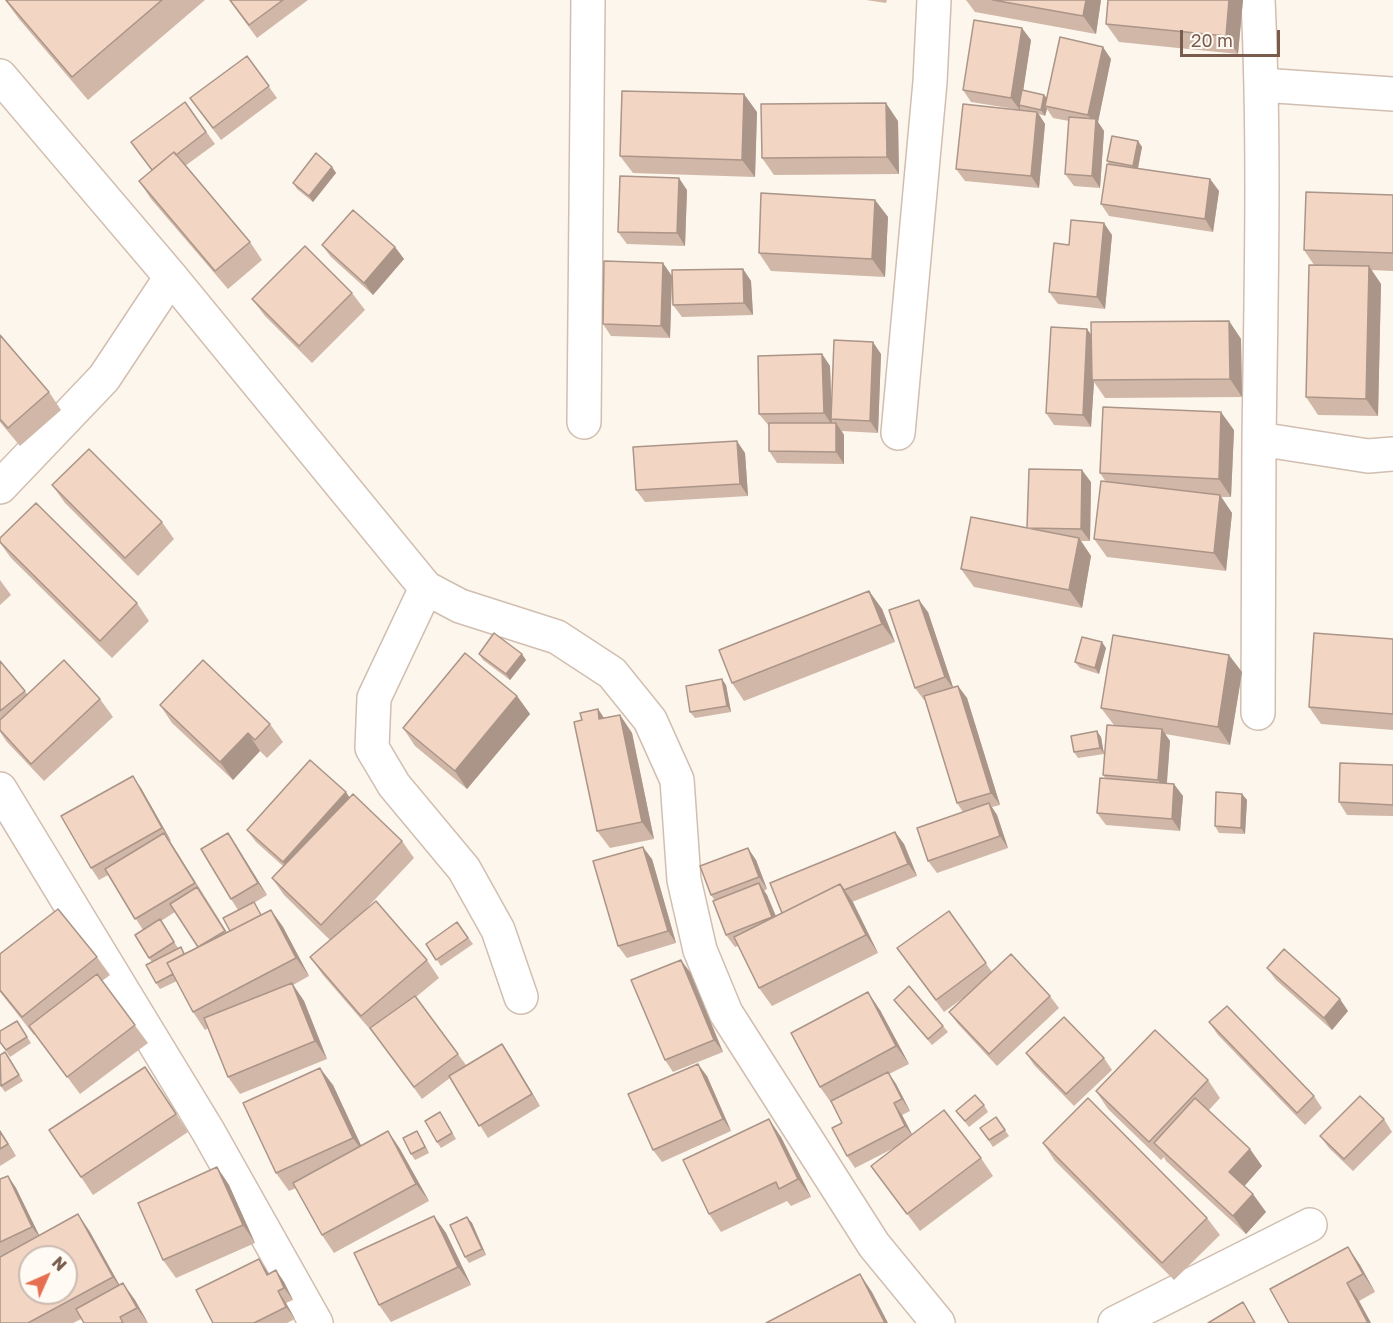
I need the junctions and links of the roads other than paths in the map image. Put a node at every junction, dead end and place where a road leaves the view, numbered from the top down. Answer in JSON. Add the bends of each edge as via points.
{"nodes":[{"id":1,"x":588,"y":0,"type":"edge"},
{"id":2,"x":934,"y":0,"type":"edge"},
{"id":3,"x":1258,"y":0,"type":"edge"},
{"id":4,"x":0,"y":76,"type":"edge"},
{"id":5,"x":1262,"y":85,"type":"junction"},
{"id":6,"x":1393,"y":94,"type":"edge"},
{"id":7,"x":171,"y":277,"type":"junction"},
{"id":8,"x":584,"y":422,"type":"dead end"},
{"id":9,"x":898,"y":433,"type":"dead end"},
{"id":10,"x":1259,"y":439,"type":"junction"},
{"id":11,"x":1393,"y":454,"type":"edge"},
{"id":12,"x":0,"y":487,"type":"edge"},
{"id":13,"x":426,"y":588,"type":"junction"},
{"id":14,"x":1258,"y":713,"type":"dead end"},
{"id":15,"x":0,"y":789,"type":"edge"},
{"id":16,"x":521,"y":997,"type":"dead end"},
{"id":17,"x":1310,"y":1225,"type":"dead end"},
{"id":18,"x":316,"y":1323,"type":"edge"},
{"id":19,"x":938,"y":1323,"type":"edge"},
{"id":20,"x":1115,"y":1323,"type":"edge"}],
"edges":[{"from":1,"to":8,"type":"street"},
{"from":2,"to":9,"type":"street"},
{"from":3,"to":5,"type":"street"},
{"from":4,"to":7,"type":"street"},
{"from":5,"to":6,"type":"street"},
{"from":5,"to":10,"type":"street"},
{"from":7,"to":12,"type":"street","via":[[104,378]]},
{"from":7,"to":13,"type":"street"},
{"from":10,"to":11,"type":"street","via":[[1368,456]]},
{"from":10,"to":14,"type":"street"},
{"from":13,"to":16,"type":"street","via":[[374,698],[372,748],[394,785],[464,869],[498,930]]},
{"from":13,"to":19,"type":"street","via":[[460,606],[557,637],[612,673],[650,720],[677,780],[684,880],[700,950],[726,1013],[874,1245]]},
{"from":15,"to":18,"type":"street","via":[[208,1131]]},
{"from":17,"to":20,"type":"street"}]}
